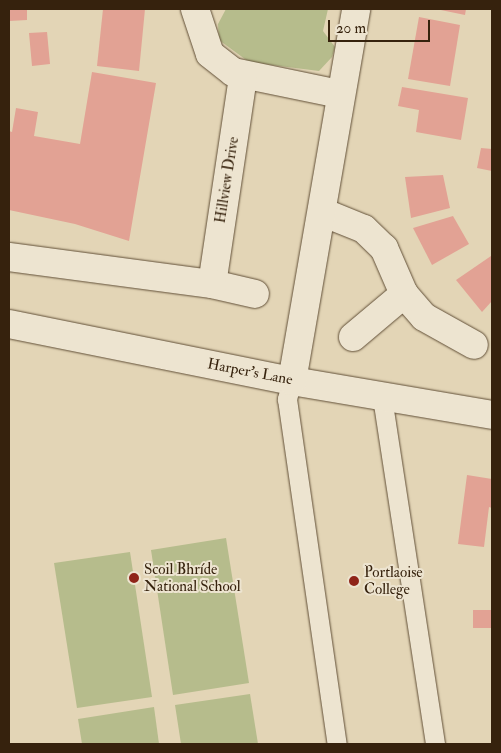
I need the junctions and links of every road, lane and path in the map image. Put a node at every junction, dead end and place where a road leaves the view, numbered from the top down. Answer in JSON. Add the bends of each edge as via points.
{"nodes":[{"id":1,"x":195,"y":9,"type":"edge"},
{"id":2,"x":356,"y":9,"type":"edge"},
{"id":3,"x":243,"y":77,"type":"junction"},
{"id":4,"x":339,"y":94,"type":"junction"},
{"id":5,"x":322,"y":212,"type":"junction"},
{"id":6,"x":9,"y":257,"type":"edge"},
{"id":7,"x":212,"y":284,"type":"junction"},
{"id":8,"x":255,"y":294,"type":"dead end"},
{"id":9,"x":404,"y":294,"type":"junction"},
{"id":10,"x":9,"y":324,"type":"edge"},
{"id":11,"x":353,"y":337,"type":"dead end"},
{"id":12,"x":474,"y":345,"type":"dead end"},
{"id":13,"x":292,"y":381,"type":"junction"},
{"id":14,"x":382,"y":397,"type":"junction"},
{"id":15,"x":492,"y":415,"type":"edge"},
{"id":16,"x":337,"y":744,"type":"edge"},
{"id":17,"x":435,"y":744,"type":"edge"}],
"edges":[{"from":1,"to":3,"type":"street","via":[[210,54]]},
{"from":2,"to":4,"type":"street"},
{"from":3,"to":4,"type":"street"},
{"from":3,"to":7,"type":"street","name":"Hillview Drive"},
{"from":4,"to":5,"type":"street"},
{"from":5,"to":9,"type":"street","via":[[364,229],[384,248]]},
{"from":5,"to":13,"type":"street"},
{"from":6,"to":7,"type":"street"},
{"from":7,"to":8,"type":"street"},
{"from":9,"to":11,"type":"street"},
{"from":9,"to":12,"type":"street","via":[[424,317]]},
{"from":10,"to":13,"type":"street","name":"Harper's Lane"},
{"from":13,"to":14,"type":"street","name":"Harper's Lane"},
{"from":13,"to":16,"type":"lane","via":[[287,399]]},
{"from":14,"to":15,"type":"street","name":"Harper's Lane"},
{"from":14,"to":17,"type":"lane"}]}
